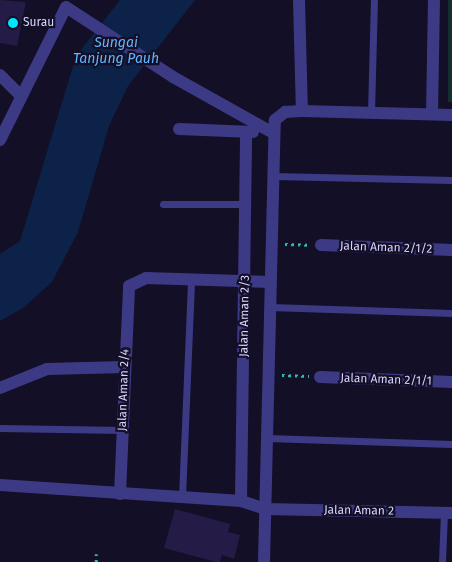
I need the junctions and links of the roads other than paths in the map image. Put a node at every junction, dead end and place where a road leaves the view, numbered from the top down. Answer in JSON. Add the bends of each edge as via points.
{"nodes":[{"id":1,"x":299,"y":0,"type":"edge"},
{"id":2,"x":374,"y":0,"type":"edge"},
{"id":3,"x":434,"y":0,"type":"edge"},
{"id":4,"x":71,"y":8,"type":"edge"},
{"id":5,"x":0,"y":75,"type":"edge"},
{"id":6,"x":21,"y":96,"type":"junction"},
{"id":7,"x":302,"y":111,"type":"junction"},
{"id":8,"x":371,"y":113,"type":"junction"},
{"id":9,"x":432,"y":114,"type":"junction"},
{"id":10,"x":452,"y":115,"type":"edge"},
{"id":11,"x":178,"y":129,"type":"dead end"},
{"id":12,"x":246,"y":132,"type":"junction"},
{"id":13,"x":273,"y":133,"type":"junction"},
{"id":14,"x":0,"y":140,"type":"edge"},
{"id":15,"x":273,"y":176,"type":"junction"},
{"id":16,"x":452,"y":180,"type":"edge"},
{"id":17,"x":163,"y":204,"type":"dead end"},
{"id":18,"x":246,"y":204,"type":"junction"},
{"id":19,"x":321,"y":245,"type":"road end"},
{"id":20,"x":452,"y":250,"type":"edge"},
{"id":21,"x":191,"y":280,"type":"junction"},
{"id":22,"x":246,"y":281,"type":"junction"},
{"id":23,"x":270,"y":282,"type":"junction"},
{"id":24,"x":270,"y":307,"type":"junction"},
{"id":25,"x":452,"y":313,"type":"edge"},
{"id":26,"x":124,"y":367,"type":"junction"},
{"id":27,"x":320,"y":377,"type":"road end"},
{"id":28,"x":452,"y":382,"type":"edge"},
{"id":29,"x":0,"y":388,"type":"edge"},
{"id":30,"x":0,"y":428,"type":"edge"},
{"id":31,"x":123,"y":430,"type":"junction"},
{"id":32,"x":267,"y":438,"type":"junction"},
{"id":33,"x":452,"y":444,"type":"edge"},
{"id":34,"x":0,"y":485,"type":"edge"},
{"id":35,"x":120,"y":494,"type":"junction"},
{"id":36,"x":182,"y":498,"type":"junction"},
{"id":37,"x":241,"y":501,"type":"junction"},
{"id":38,"x":265,"y":509,"type":"junction"},
{"id":39,"x":448,"y":513,"type":"edge"},
{"id":40,"x":264,"y":562,"type":"edge"},
{"id":41,"x":442,"y":562,"type":"edge"}],
"edges":[{"from":1,"to":7,"type":"street"},
{"from":2,"to":8,"type":"lane"},
{"from":3,"to":9,"type":"street"},
{"from":4,"to":6,"type":"street"},
{"from":4,"to":13,"type":"street","via":[[173,77]]},
{"from":5,"to":6,"type":"street"},
{"from":6,"to":14,"type":"street"},
{"from":7,"to":8,"type":"street"},
{"from":7,"to":13,"type":"street","via":[[278,115]]},
{"from":8,"to":9,"type":"street"},
{"from":9,"to":10,"type":"street"},
{"from":11,"to":12,"type":"street"},
{"from":12,"to":13,"type":"street"},
{"from":12,"to":18,"type":"street","name":"Jalan Aman 2/3"},
{"from":13,"to":15,"type":"street"},
{"from":15,"to":16,"type":"lane"},
{"from":15,"to":23,"type":"street"},
{"from":17,"to":18,"type":"lane"},
{"from":18,"to":22,"type":"street","name":"Jalan Aman 2/3"},
{"from":19,"to":20,"type":"street","name":"Jalan Aman 2/1/2"},
{"from":21,"to":22,"type":"street"},
{"from":21,"to":26,"type":"street","name":"Jalan Aman 2/4","via":[[146,278],[129,286]]},
{"from":21,"to":36,"type":"lane"},
{"from":22,"to":23,"type":"street"},
{"from":22,"to":37,"type":"street","name":"Jalan Aman 2/3"},
{"from":23,"to":24,"type":"street"},
{"from":24,"to":25,"type":"lane"},
{"from":24,"to":32,"type":"street"},
{"from":26,"to":29,"type":"street","via":[[47,369]]},
{"from":26,"to":31,"type":"street","name":"Jalan Aman 2/4"},
{"from":27,"to":28,"type":"street","name":"Jalan Aman 2/1/1"},
{"from":30,"to":31,"type":"lane"},
{"from":31,"to":35,"type":"street","name":"Jalan Aman 2/4"},
{"from":32,"to":33,"type":"lane"},
{"from":32,"to":38,"type":"street"},
{"from":34,"to":35,"type":"street","name":"Jalan Aman 2"},
{"from":35,"to":36,"type":"street","name":"Jalan Aman 2"},
{"from":36,"to":37,"type":"street","name":"Jalan Aman 2"},
{"from":37,"to":38,"type":"street","name":"Jalan Aman 2"},
{"from":38,"to":39,"type":"street","name":"Jalan Aman 2"},
{"from":38,"to":40,"type":"street"},
{"from":39,"to":41,"type":"lane"}]}
